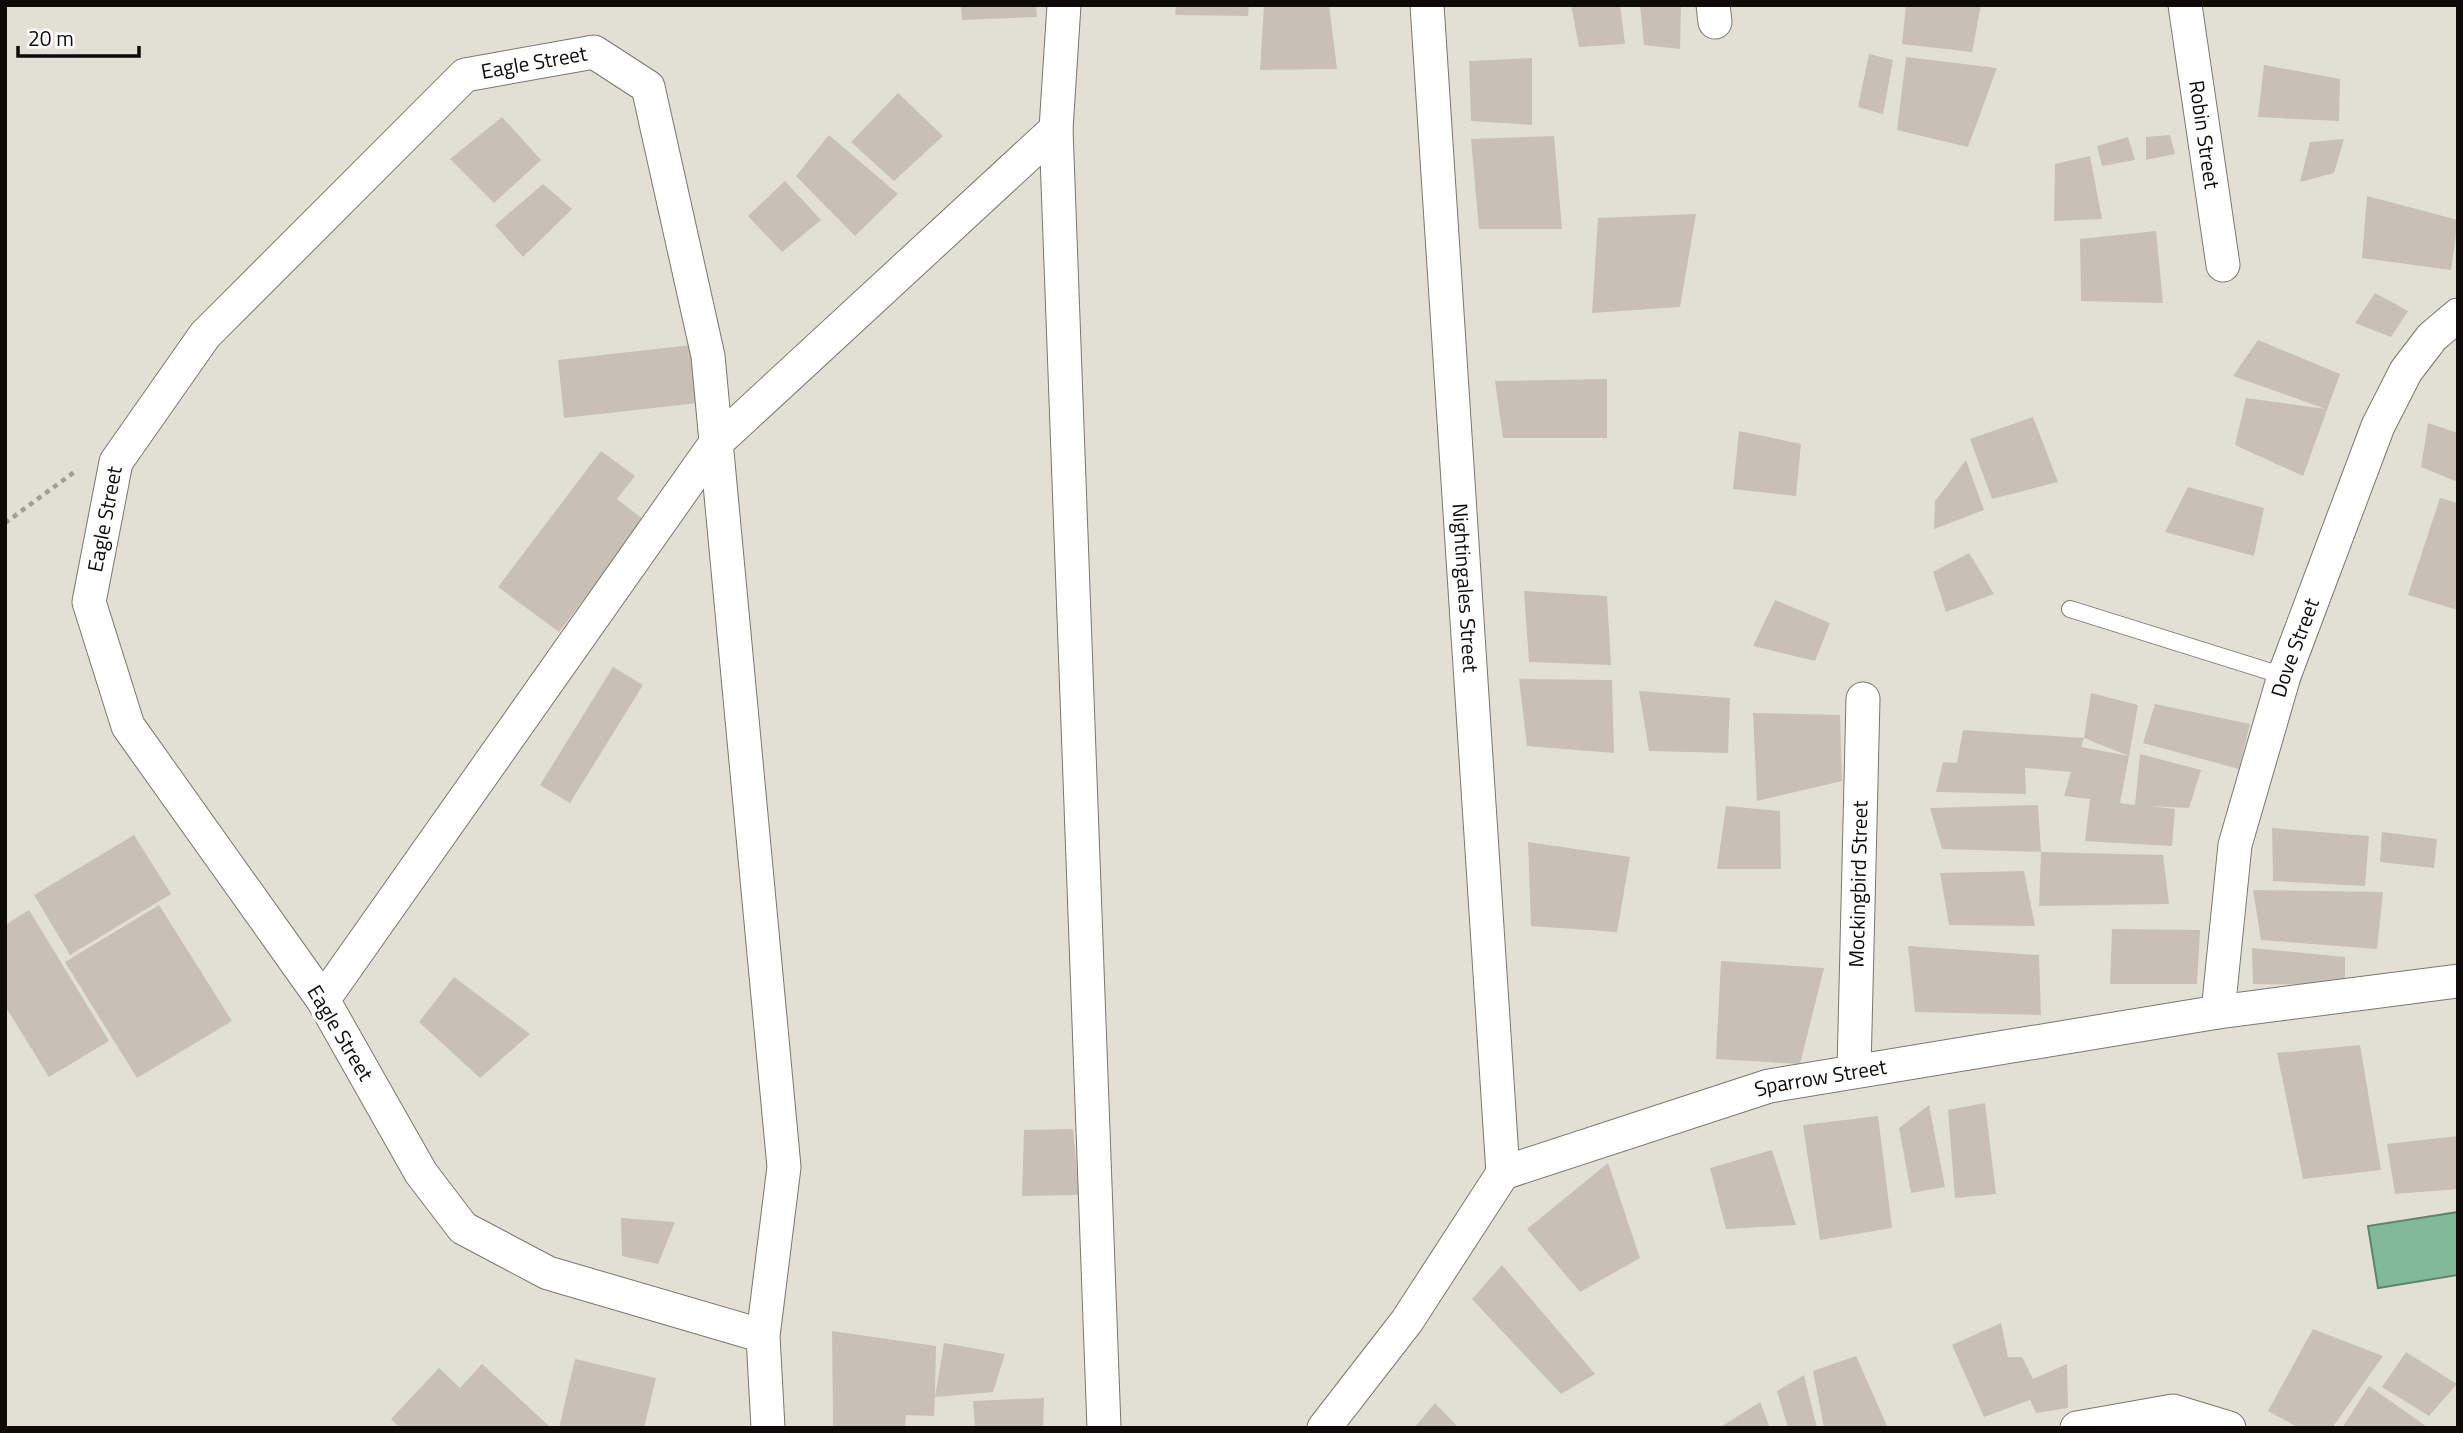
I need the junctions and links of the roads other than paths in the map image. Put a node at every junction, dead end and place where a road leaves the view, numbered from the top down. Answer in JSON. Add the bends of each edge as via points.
{"nodes":[{"id":1,"x":1064,"y":5,"type":"edge"},
{"id":2,"x":1427,"y":5,"type":"edge"},
{"id":3,"x":2185,"y":5,"type":"edge"},
{"id":4,"x":1056,"y":129,"type":"junction"},
{"id":5,"x":2223,"y":265,"type":"dead end"},
{"id":6,"x":2458,"y":315,"type":"edge"},
{"id":7,"x":715,"y":444,"type":"junction"},
{"id":8,"x":2070,"y":609,"type":"dead end"},
{"id":9,"x":2284,"y":677,"type":"junction"},
{"id":10,"x":1863,"y":699,"type":"dead end"},
{"id":11,"x":2458,"y":981,"type":"edge"},
{"id":12,"x":323,"y":1000,"type":"junction"},
{"id":13,"x":2218,"y":1012,"type":"junction"},
{"id":14,"x":1854,"y":1070,"type":"junction"},
{"id":15,"x":1503,"y":1173,"type":"junction"},
{"id":16,"x":763,"y":1336,"type":"junction"},
{"id":17,"x":768,"y":1428,"type":"edge"},
{"id":18,"x":1104,"y":1428,"type":"edge"},
{"id":19,"x":1324,"y":1428,"type":"edge"},
{"id":20,"x":2077,"y":1428,"type":"edge"},
{"id":21,"x":2228,"y":1428,"type":"edge"}],
"edges":[{"from":1,"to":4,"type":"street"},
{"from":2,"to":15,"type":"street","name":"Nightingales Street"},
{"from":3,"to":5,"type":"street","name":"Robin Street"},
{"from":4,"to":7,"type":"street"},
{"from":4,"to":18,"type":"street"},
{"from":6,"to":9,"type":"street","name":"Dove Street","via":[[2432,337],[2406,371],[2378,426]]},
{"from":7,"to":12,"type":"street"},
{"from":7,"to":12,"type":"street","name":"Eagle Street","via":[[708,356],[648,87],[593,52],[465,75],[205,335],[126,447],[116,462],[89,602],[128,726]]},
{"from":7,"to":16,"type":"street","name":"Eagle Street","via":[[784,1167]]},
{"from":8,"to":9,"type":"lane"},
{"from":9,"to":13,"type":"street","name":"Dove Street","via":[[2235,845]]},
{"from":10,"to":14,"type":"street","name":"Mockingbird Street"},
{"from":11,"to":13,"type":"street","name":"Sparrow Street"},
{"from":12,"to":16,"type":"street","name":"Eagle Street","via":[[421,1173],[463,1228],[548,1273]]},
{"from":13,"to":14,"type":"street","name":"Sparrow Street"},
{"from":14,"to":15,"type":"street","name":"Sparrow Street","via":[[1769,1086]]},
{"from":15,"to":19,"type":"street","via":[[1407,1321]]},
{"from":16,"to":17,"type":"street","name":"Eagle Street"},
{"from":20,"to":21,"type":"street","via":[[2173,1411]]}]}
